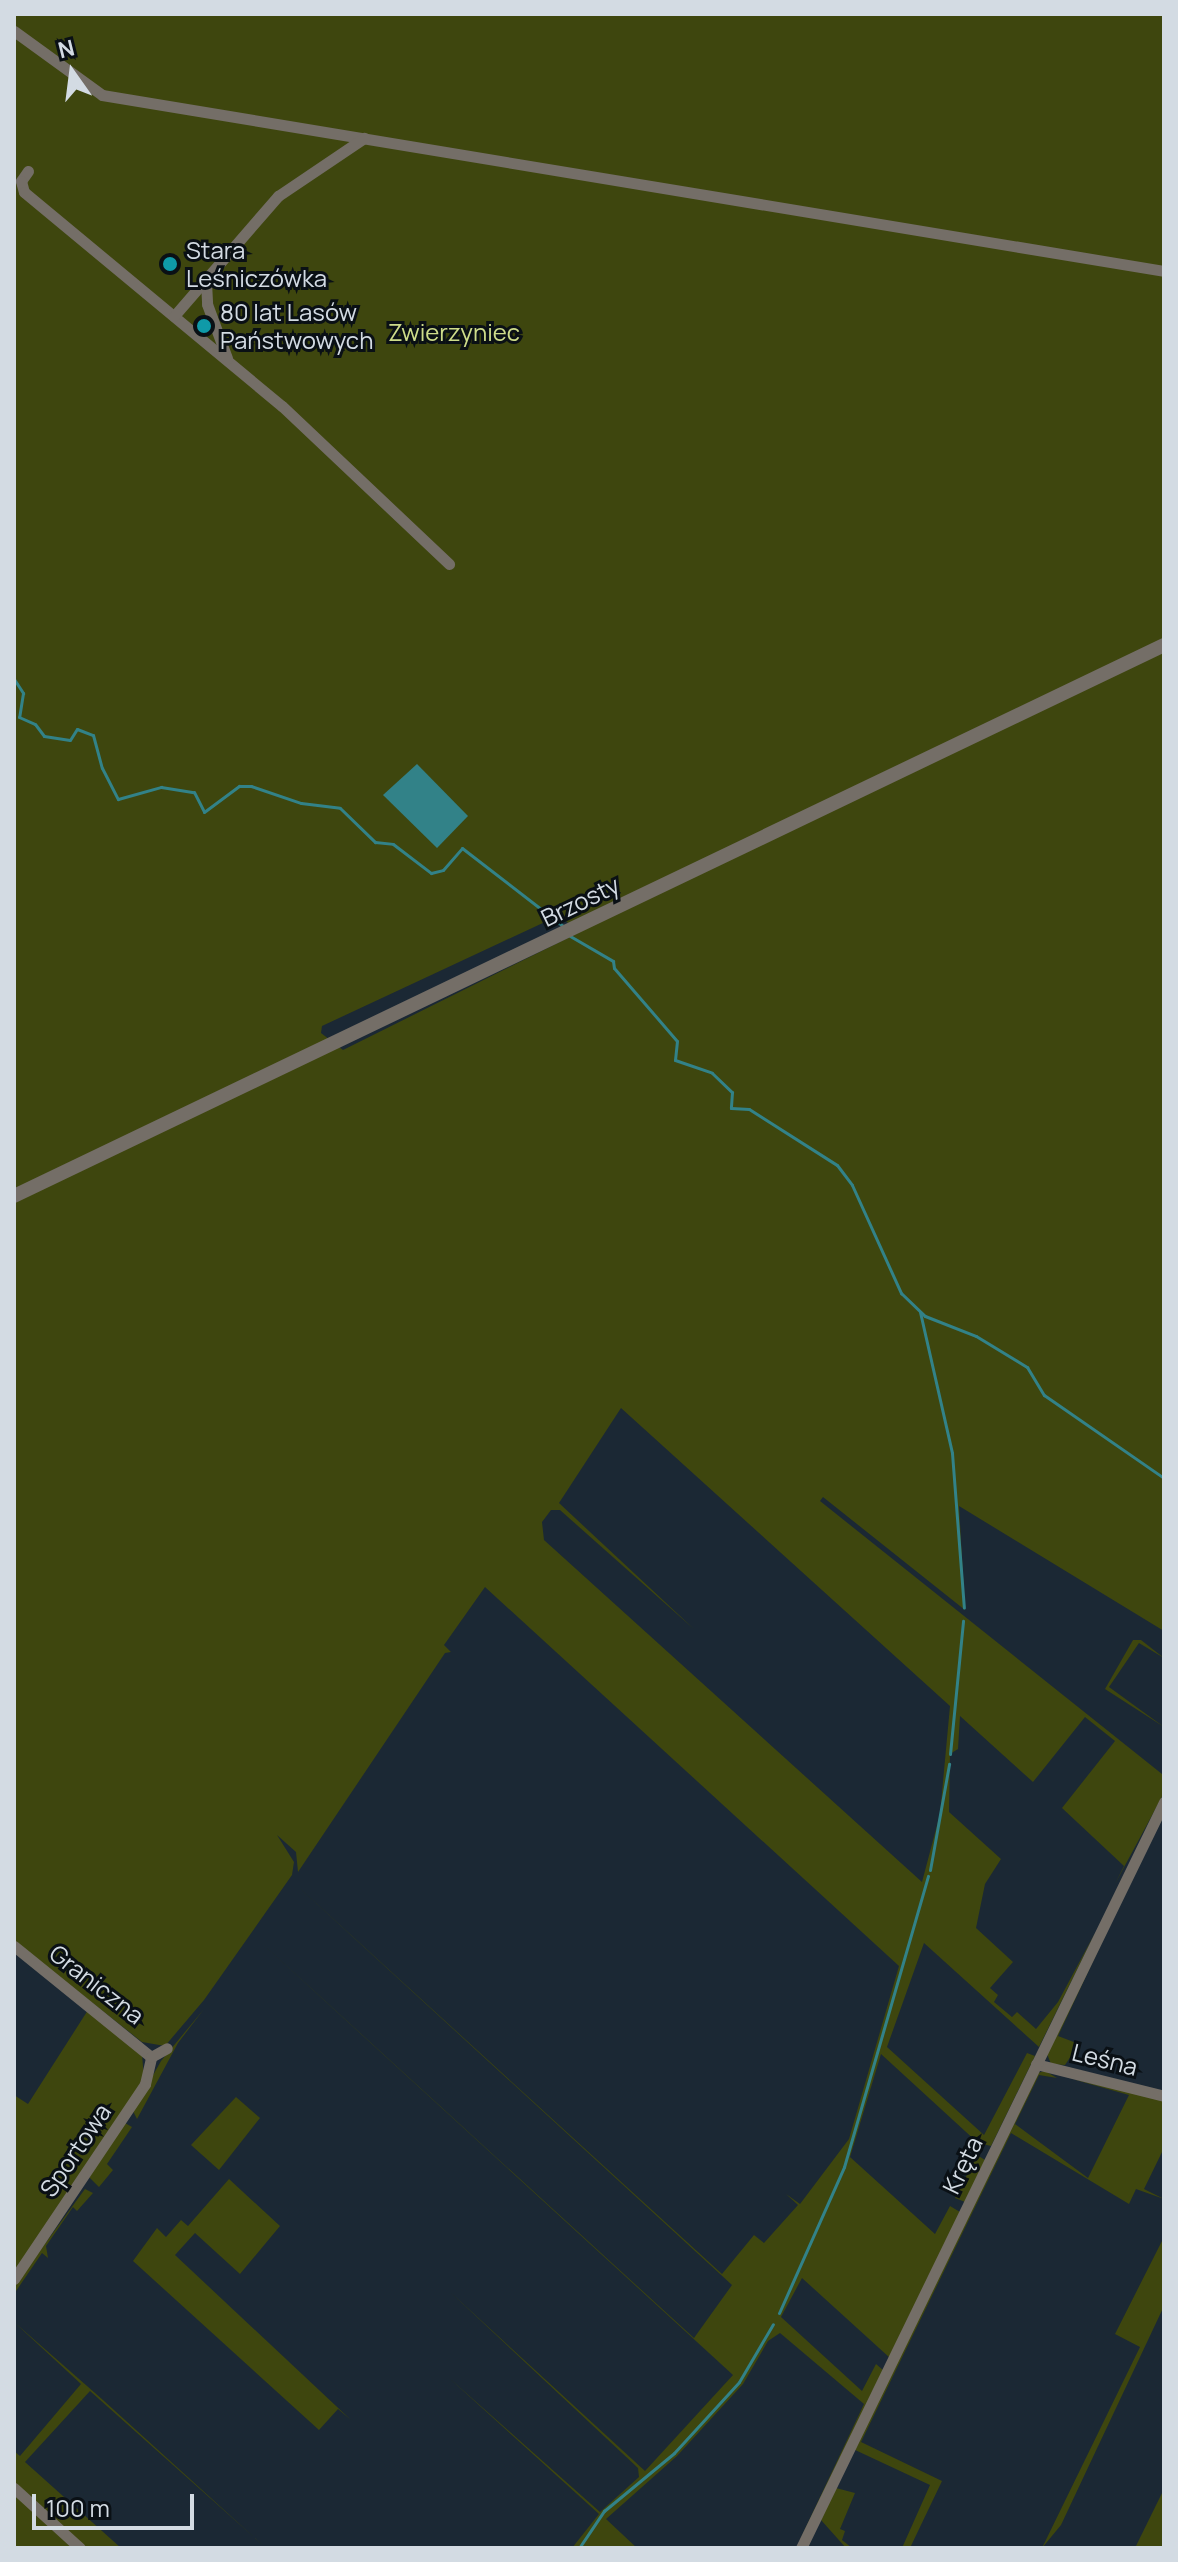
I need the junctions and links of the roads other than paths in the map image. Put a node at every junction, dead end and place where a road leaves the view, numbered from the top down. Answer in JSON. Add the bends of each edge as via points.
{"nodes":[{"id":1,"x":14,"y":31,"type":"edge"},
{"id":2,"x":365,"y":138,"type":"junction"},
{"id":3,"x":28,"y":171,"type":"dead end"},
{"id":4,"x":1164,"y":271,"type":"edge"},
{"id":5,"x":206,"y":282,"type":"junction"},
{"id":6,"x":174,"y":316,"type":"junction"},
{"id":7,"x":227,"y":359,"type":"junction"},
{"id":8,"x":449,"y":564,"type":"dead end"},
{"id":9,"x":1164,"y":645,"type":"edge"},
{"id":10,"x":14,"y":1196,"type":"edge"},
{"id":11,"x":1164,"y":1802,"type":"edge"},
{"id":12,"x":14,"y":1946,"type":"edge"},
{"id":13,"x":167,"y":2048,"type":"dead end"},
{"id":14,"x":151,"y":2057,"type":"junction"},
{"id":15,"x":1036,"y":2064,"type":"junction"},
{"id":16,"x":1164,"y":2096,"type":"edge"},
{"id":17,"x":14,"y":2279,"type":"edge"},
{"id":18,"x":14,"y":2488,"type":"edge"},
{"id":19,"x":80,"y":2548,"type":"edge"},
{"id":20,"x":801,"y":2548,"type":"edge"}],
"edges":[{"from":1,"to":2,"type":"street","via":[[102,95]]},
{"from":2,"to":4,"type":"street"},
{"from":2,"to":5,"type":"street","via":[[278,196]]},
{"from":3,"to":6,"type":"street","via":[[21,181],[24,192]]},
{"from":5,"to":6,"type":"street"},
{"from":5,"to":7,"type":"street","via":[[207,304]]},
{"from":6,"to":7,"type":"street"},
{"from":7,"to":8,"type":"street"},
{"from":9,"to":10,"type":"street","name":"Brzosty"},
{"from":11,"to":15,"type":"street","name":"Kręta"},
{"from":12,"to":14,"type":"street","name":"Graniczna"},
{"from":13,"to":14,"type":"street"},
{"from":14,"to":17,"type":"street","name":"Sportowa","via":[[145,2084]]},
{"from":15,"to":16,"type":"street","name":"Leśna"},
{"from":15,"to":20,"type":"street","name":"Kręta"},
{"from":18,"to":19,"type":"street"}]}
